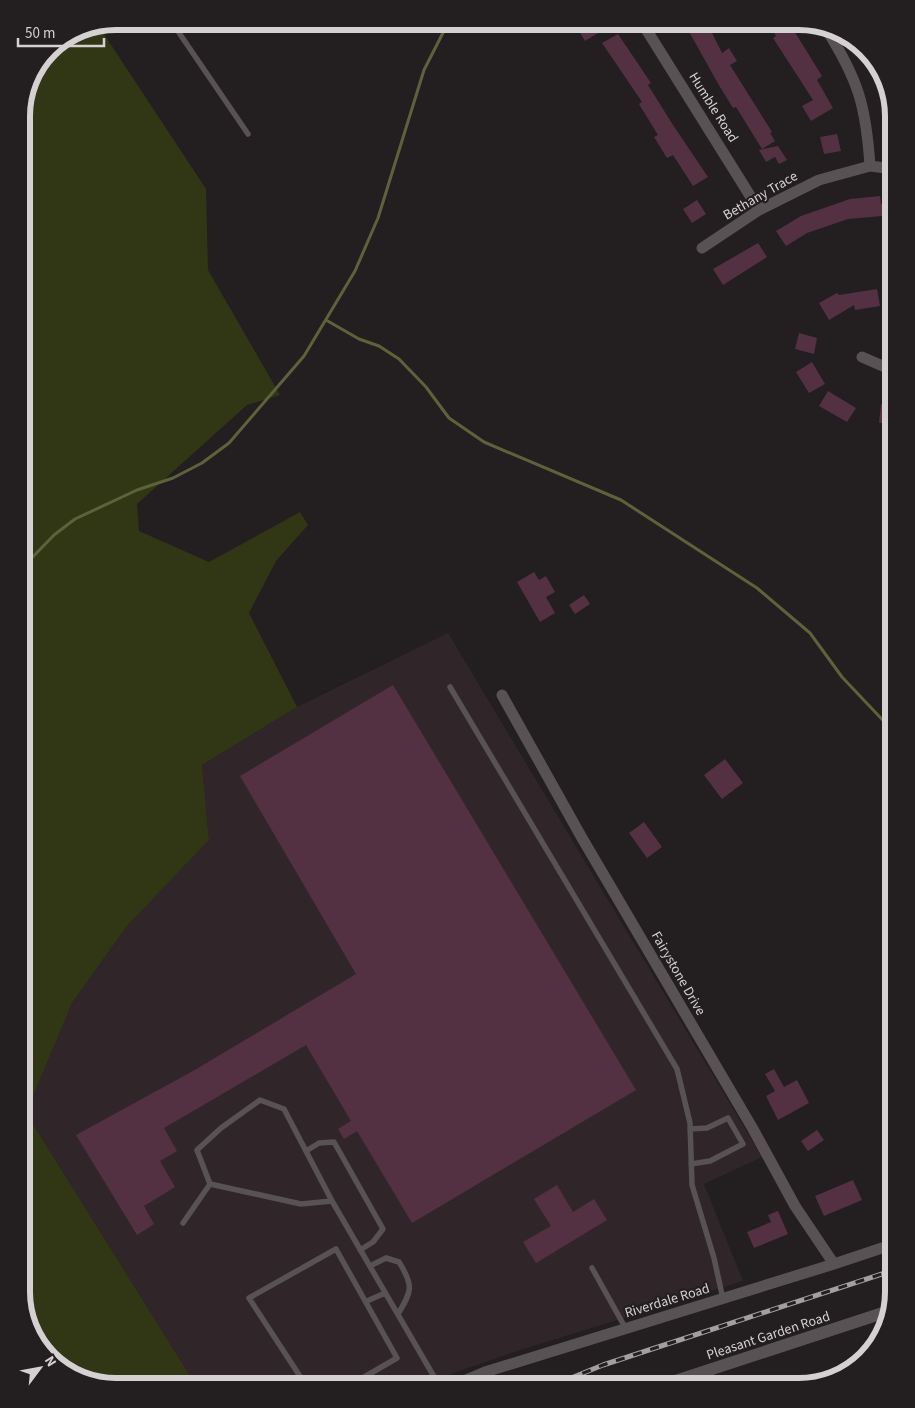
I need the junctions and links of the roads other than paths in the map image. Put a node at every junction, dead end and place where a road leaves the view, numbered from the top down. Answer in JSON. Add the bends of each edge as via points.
{"nodes":[{"id":1,"x":177,"y":30,"type":"edge"},
{"id":2,"x":647,"y":30,"type":"edge"},
{"id":3,"x":831,"y":37,"type":"edge"},
{"id":4,"x":248,"y":134,"type":"dead end"},
{"id":5,"x":870,"y":166,"type":"junction"},
{"id":6,"x":885,"y":168,"type":"edge"},
{"id":7,"x":760,"y":210,"type":"junction"},
{"id":8,"x":702,"y":248,"type":"dead end"},
{"id":9,"x":862,"y":357,"type":"dead end"},
{"id":10,"x":885,"y":367,"type":"edge"},
{"id":11,"x":450,"y":687,"type":"dead end"},
{"id":12,"x":502,"y":695,"type":"dead end"},
{"id":13,"x":690,"y":1129,"type":"junction"},
{"id":14,"x":306,"y":1151,"type":"junction"},
{"id":15,"x":691,"y":1164,"type":"junction"},
{"id":16,"x":210,"y":1184,"type":"junction"},
{"id":17,"x":332,"y":1202,"type":"junction"},
{"id":18,"x":183,"y":1223,"type":"dead end"},
{"id":19,"x":885,"y":1247,"type":"edge"},
{"id":20,"x":360,"y":1250,"type":"junction"},
{"id":21,"x":834,"y":1264,"type":"junction"},
{"id":22,"x":370,"y":1266,"type":"junction"},
{"id":23,"x":592,"y":1268,"type":"dead end"},
{"id":24,"x":385,"y":1293,"type":"junction"},
{"id":25,"x":723,"y":1299,"type":"junction"},
{"id":26,"x":367,"y":1302,"type":"junction"},
{"id":27,"x":882,"y":1313,"type":"edge"},
{"id":28,"x":398,"y":1314,"type":"junction"},
{"id":29,"x":626,"y":1329,"type":"junction"},
{"id":30,"x":301,"y":1378,"type":"edge"},
{"id":31,"x":363,"y":1378,"type":"edge"},
{"id":32,"x":435,"y":1378,"type":"edge"},
{"id":33,"x":471,"y":1378,"type":"edge"},
{"id":34,"x":684,"y":1378,"type":"edge"}],
"edges":[{"from":1,"to":4,"type":"lane"},
{"from":2,"to":7,"type":"street","name":"Humble Road"},
{"from":3,"to":5,"type":"street","via":[[857,83],[865,114]]},
{"from":5,"to":6,"type":"street","name":"Bethany Trace"},
{"from":5,"to":7,"type":"street","name":"Bethany Trace","via":[[819,180]]},
{"from":7,"to":8,"type":"street","name":"Bethany Trace"},
{"from":9,"to":10,"type":"street"},
{"from":11,"to":13,"type":"lane","via":[[677,1069]]},
{"from":12,"to":21,"type":"street","name":"Fairystone Drive","via":[[582,838],[754,1129],[795,1206]]},
{"from":13,"to":15,"type":"lane"},
{"from":13,"to":15,"type":"lane","via":[[707,1128],[728,1118],[743,1144],[710,1161]]},
{"from":14,"to":16,"type":"lane","via":[[284,1109],[260,1100],[197,1150]]},
{"from":14,"to":17,"type":"lane"},
{"from":14,"to":20,"type":"lane","via":[[319,1143],[334,1142],[383,1229],[373,1242]]},
{"from":15,"to":25,"type":"lane","via":[[692,1185]]},
{"from":16,"to":17,"type":"lane","via":[[301,1204]]},
{"from":16,"to":18,"type":"lane"},
{"from":17,"to":20,"type":"lane"},
{"from":19,"to":21,"type":"street","name":"Riverdale Road"},
{"from":20,"to":22,"type":"lane"},
{"from":21,"to":25,"type":"street","name":"Riverdale Road"},
{"from":22,"to":24,"type":"lane"},
{"from":22,"to":28,"type":"lane","via":[[386,1258],[399,1262],[409,1277],[410,1294]]},
{"from":23,"to":29,"type":"lane"},
{"from":24,"to":26,"type":"lane"},
{"from":24,"to":28,"type":"lane"},
{"from":25,"to":29,"type":"street","name":"Riverdale Road"},
{"from":26,"to":30,"type":"lane","via":[[336,1249],[249,1298]]},
{"from":26,"to":31,"type":"lane","via":[[398,1358]]},
{"from":27,"to":34,"type":"main road","name":"Pleasant Garden Road"},
{"from":28,"to":32,"type":"lane"},
{"from":29,"to":33,"type":"street","name":"Riverdale Road"}]}
